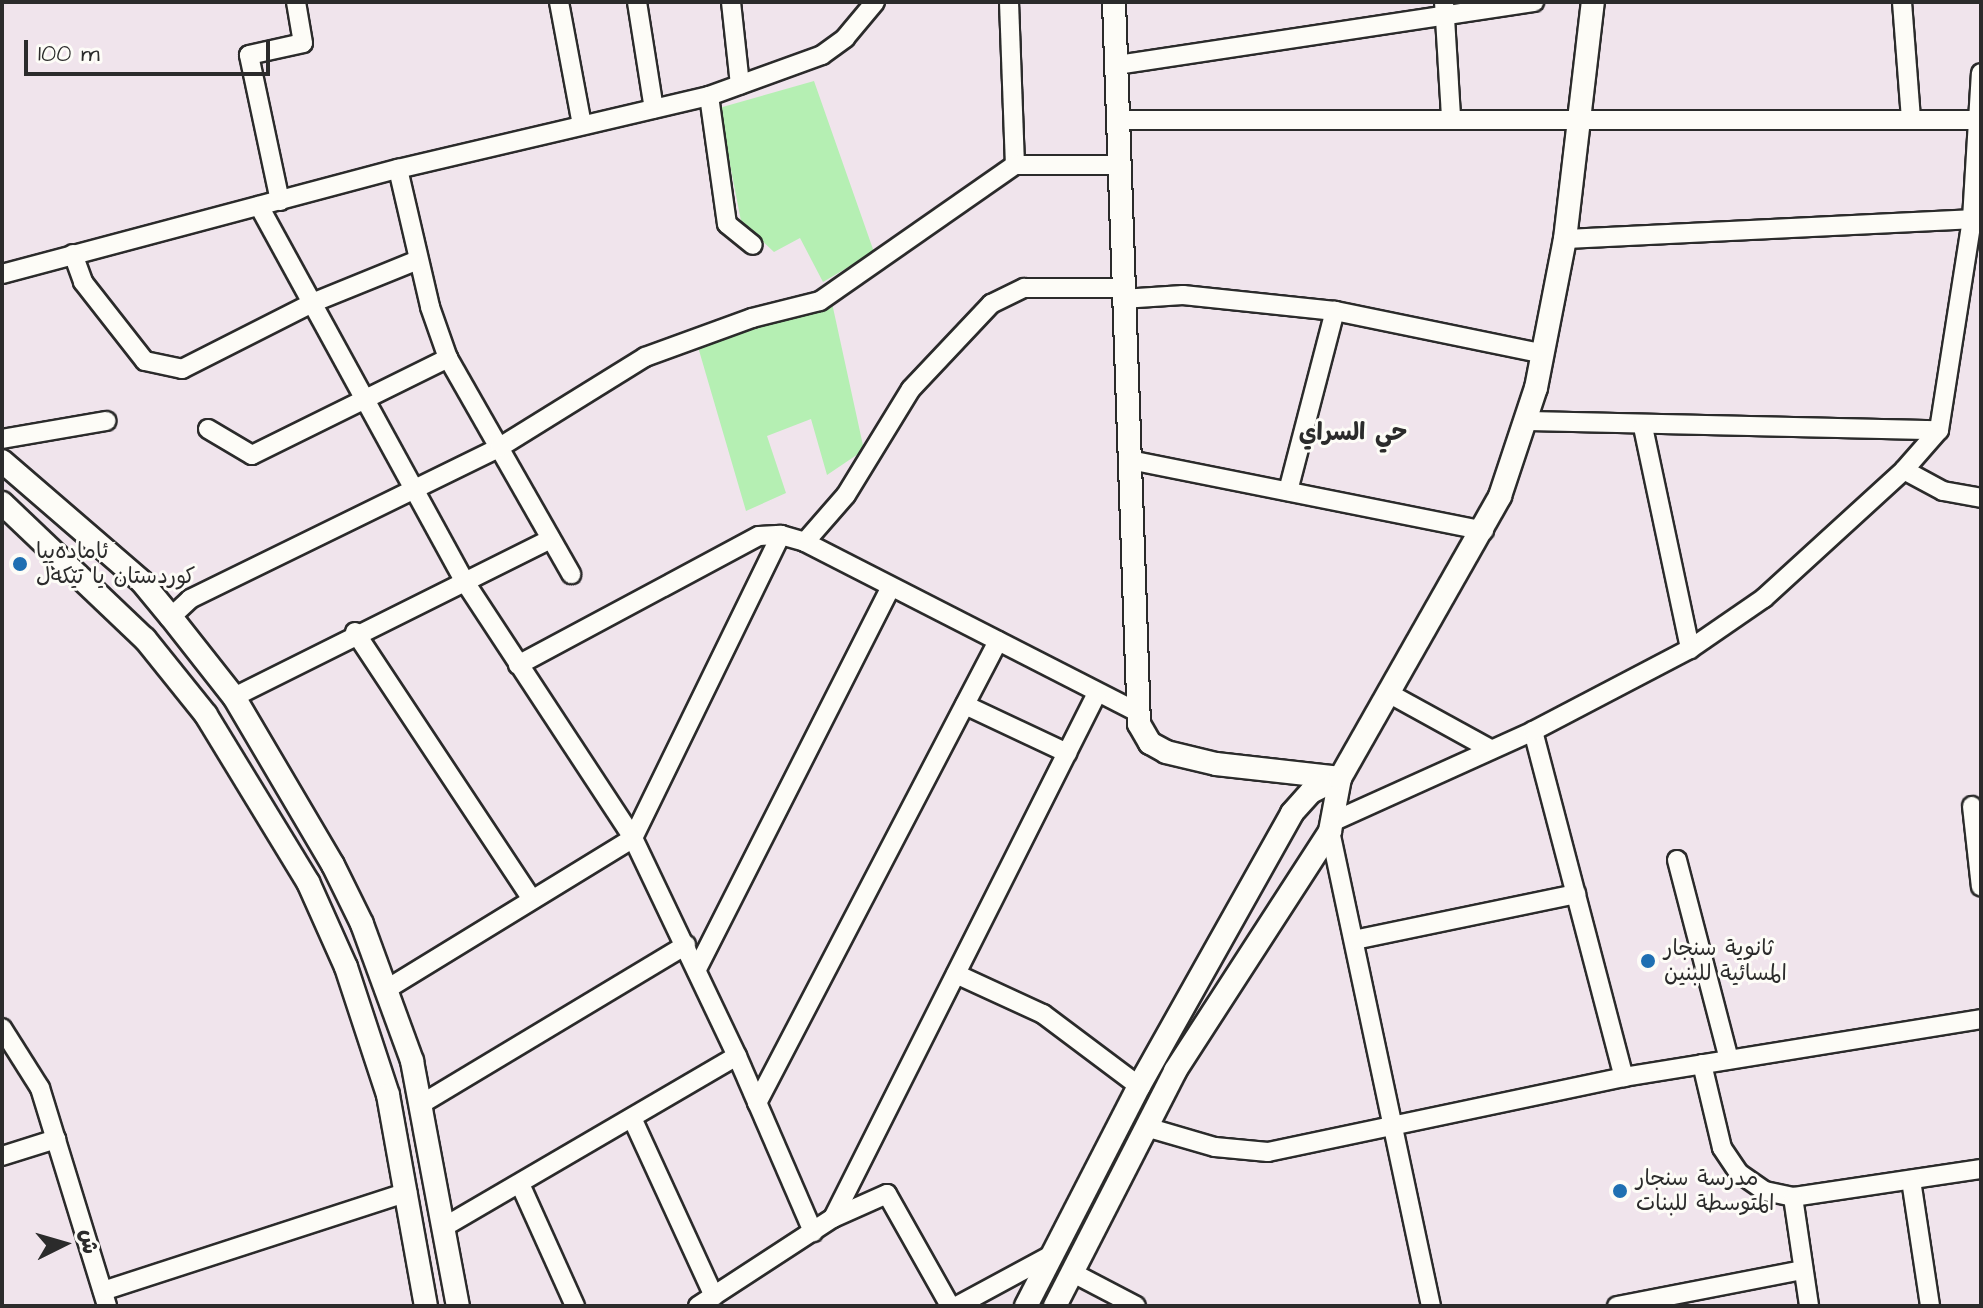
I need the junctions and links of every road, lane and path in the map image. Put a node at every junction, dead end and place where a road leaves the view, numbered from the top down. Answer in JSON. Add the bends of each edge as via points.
{"nodes":[{"id":1,"x":296,"y":2,"type":"edge"},
{"id":2,"x":559,"y":2,"type":"edge"},
{"id":3,"x":637,"y":2,"type":"edge"},
{"id":4,"x":731,"y":2,"type":"edge"},
{"id":5,"x":875,"y":2,"type":"edge"},
{"id":6,"x":1009,"y":2,"type":"edge"},
{"id":7,"x":1114,"y":2,"type":"edge"},
{"id":8,"x":1534,"y":2,"type":"edge"},
{"id":9,"x":1593,"y":2,"type":"edge"},
{"id":10,"x":1902,"y":2,"type":"edge"},
{"id":11,"x":1444,"y":8,"type":"edge"},
{"id":12,"x":1117,"y":65,"type":"junction"},
{"id":13,"x":1981,"y":73,"type":"edge"},
{"id":14,"x":740,"y":85,"type":"junction"},
{"id":15,"x":709,"y":96,"type":"junction"},
{"id":16,"x":654,"y":109,"type":"junction"},
{"id":17,"x":1451,"y":118,"type":"junction"},
{"id":18,"x":1911,"y":119,"type":"junction"},
{"id":19,"x":1119,"y":120,"type":"junction"},
{"id":20,"x":1580,"y":120,"type":"junction"},
{"id":21,"x":1976,"y":120,"type":"junction"},
{"id":22,"x":582,"y":125,"type":"junction"},
{"id":23,"x":1015,"y":165,"type":"junction"},
{"id":24,"x":1120,"y":165,"type":"junction"},
{"id":25,"x":398,"y":169,"type":"junction"},
{"id":26,"x":280,"y":201,"type":"junction"},
{"id":27,"x":259,"y":206,"type":"junction"},
{"id":28,"x":1972,"y":219,"type":"junction"},
{"id":29,"x":1565,"y":239,"type":"junction"},
{"id":30,"x":753,"y":245,"type":"dead end"},
{"id":31,"x":73,"y":254,"type":"junction"},
{"id":32,"x":418,"y":260,"type":"junction"},
{"id":33,"x":2,"y":274,"type":"edge"},
{"id":34,"x":1122,"y":294,"type":"junction"},
{"id":35,"x":312,"y":303,"type":"junction"},
{"id":36,"x":1335,"y":311,"type":"junction"},
{"id":37,"x":1544,"y":354,"type":"junction"},
{"id":38,"x":448,"y":358,"type":"junction"},
{"id":39,"x":362,"y":400,"type":"junction"},
{"id":40,"x":106,"y":421,"type":"dead end"},
{"id":41,"x":1527,"y":421,"type":"junction"},
{"id":42,"x":1643,"y":427,"type":"junction"},
{"id":43,"x":208,"y":429,"type":"dead end"},
{"id":44,"x":1939,"y":430,"type":"junction"},
{"id":45,"x":2,"y":439,"type":"edge"},
{"id":46,"x":500,"y":447,"type":"junction"},
{"id":47,"x":1130,"y":460,"type":"junction"},
{"id":48,"x":2,"y":461,"type":"edge"},
{"id":49,"x":1904,"y":470,"type":"junction"},
{"id":50,"x":413,"y":491,"type":"junction"},
{"id":51,"x":1288,"y":491,"type":"junction"},
{"id":52,"x":1981,"y":498,"type":"edge"},
{"id":53,"x":2,"y":503,"type":"edge"},
{"id":54,"x":1484,"y":531,"type":"junction"},
{"id":55,"x":781,"y":535,"type":"junction"},
{"id":56,"x":551,"y":539,"type":"junction"},
{"id":57,"x":805,"y":542,"type":"junction"},
{"id":58,"x":571,"y":574,"type":"dead end"},
{"id":59,"x":463,"y":579,"type":"junction"},
{"id":60,"x":891,"y":587,"type":"junction"},
{"id":61,"x":171,"y":617,"type":"junction"},
{"id":62,"x":355,"y":632,"type":"junction"},
{"id":63,"x":145,"y":639,"type":"junction"},
{"id":64,"x":998,"y":641,"type":"junction"},
{"id":65,"x":1690,"y":649,"type":"junction"},
{"id":66,"x":518,"y":665,"type":"junction"},
{"id":67,"x":1097,"y":693,"type":"junction"},
{"id":68,"x":1390,"y":694,"type":"junction"},
{"id":69,"x":234,"y":697,"type":"junction"},
{"id":70,"x":965,"y":705,"type":"junction"},
{"id":71,"x":1137,"y":712,"type":"junction"},
{"id":72,"x":1533,"y":731,"type":"junction"},
{"id":73,"x":1490,"y":749,"type":"junction"},
{"id":74,"x":1067,"y":753,"type":"junction"},
{"id":75,"x":1340,"y":778,"type":"junction"},
{"id":76,"x":1300,"y":803,"type":"junction"},
{"id":77,"x":1972,"y":806,"type":"dead end"},
{"id":78,"x":1332,"y":826,"type":"junction"},
{"id":79,"x":633,"y":838,"type":"junction"},
{"id":80,"x":1677,"y":860,"type":"dead end"},
{"id":81,"x":1981,"y":887,"type":"edge"},
{"id":82,"x":1576,"y":894,"type":"junction"},
{"id":83,"x":532,"y":899,"type":"junction"},
{"id":84,"x":1354,"y":940,"type":"junction"},
{"id":85,"x":686,"y":945,"type":"junction"},
{"id":86,"x":697,"y":969,"type":"junction"},
{"id":87,"x":956,"y":974,"type":"junction"},
{"id":88,"x":387,"y":989,"type":"junction"},
{"id":89,"x":1981,"y":1019,"type":"edge"},
{"id":90,"x":2,"y":1028,"type":"edge"},
{"id":91,"x":737,"y":1056,"type":"junction"},
{"id":92,"x":1729,"y":1059,"type":"junction"},
{"id":93,"x":1702,"y":1064,"type":"junction"},
{"id":94,"x":1624,"y":1077,"type":"junction"},
{"id":95,"x":1139,"y":1086,"type":"junction"},
{"id":96,"x":423,"y":1103,"type":"junction"},
{"id":97,"x":757,"y":1103,"type":"junction"},
{"id":98,"x":632,"y":1118,"type":"junction"},
{"id":99,"x":1146,"y":1127,"type":"junction"},
{"id":100,"x":1395,"y":1128,"type":"junction"},
{"id":101,"x":56,"y":1139,"type":"junction"},
{"id":102,"x":2,"y":1156,"type":"edge"},
{"id":103,"x":1981,"y":1169,"type":"edge"},
{"id":104,"x":1911,"y":1180,"type":"junction"},
{"id":105,"x":520,"y":1184,"type":"junction"},
{"id":106,"x":407,"y":1192,"type":"junction"},
{"id":107,"x":1793,"y":1197,"type":"junction"},
{"id":108,"x":833,"y":1218,"type":"junction"},
{"id":109,"x":444,"y":1227,"type":"junction"},
{"id":110,"x":813,"y":1232,"type":"junction"},
{"id":111,"x":1053,"y":1254,"type":"junction"},
{"id":112,"x":1803,"y":1270,"type":"junction"},
{"id":113,"x":1073,"y":1273,"type":"junction"},
{"id":114,"x":105,"y":1299,"type":"edge"},
{"id":115,"x":1680,"y":1300,"type":"edge"},
{"id":116,"x":706,"y":1301,"type":"edge"},
{"id":117,"x":426,"y":1306,"type":"edge"},
{"id":118,"x":458,"y":1306,"type":"edge"},
{"id":119,"x":575,"y":1306,"type":"edge"},
{"id":120,"x":950,"y":1306,"type":"edge"},
{"id":121,"x":957,"y":1306,"type":"edge"},
{"id":122,"x":1026,"y":1306,"type":"edge"},
{"id":123,"x":1055,"y":1306,"type":"edge"},
{"id":124,"x":1136,"y":1306,"type":"edge"},
{"id":125,"x":1431,"y":1306,"type":"edge"},
{"id":126,"x":1617,"y":1306,"type":"edge"},
{"id":127,"x":1809,"y":1306,"type":"edge"},
{"id":128,"x":1930,"y":1306,"type":"edge"}],
"edges":[{"from":1,"to":26,"type":"street","via":[[303,43],[249,55]]},
{"from":2,"to":22,"type":"street"},
{"from":3,"to":16,"type":"street"},
{"from":4,"to":14,"type":"street"},
{"from":5,"to":14,"type":"street","via":[[845,38],[822,55]]},
{"from":6,"to":23,"type":"street"},
{"from":7,"to":12,"type":"street"},
{"from":8,"to":11,"type":"street"},
{"from":9,"to":20,"type":"street"},
{"from":10,"to":18,"type":"street"},
{"from":11,"to":12,"type":"street"},
{"from":11,"to":17,"type":"street"},
{"from":12,"to":19,"type":"street"},
{"from":13,"to":21,"type":"street"},
{"from":14,"to":15,"type":"street"},
{"from":15,"to":16,"type":"street"},
{"from":15,"to":30,"type":"street","via":[[727,224]]},
{"from":16,"to":22,"type":"street"},
{"from":17,"to":19,"type":"street"},
{"from":17,"to":20,"type":"street"},
{"from":18,"to":20,"type":"street"},
{"from":18,"to":21,"type":"street"},
{"from":19,"to":24,"type":"street"},
{"from":20,"to":29,"type":"street"},
{"from":21,"to":28,"type":"street"},
{"from":22,"to":25,"type":"street"},
{"from":23,"to":24,"type":"street"},
{"from":23,"to":46,"type":"street","via":[[820,301],[752,318],[645,357]]},
{"from":24,"to":34,"type":"street"},
{"from":25,"to":26,"type":"street"},
{"from":25,"to":32,"type":"street"},
{"from":26,"to":27,"type":"street"},
{"from":27,"to":31,"type":"street"},
{"from":27,"to":35,"type":"street"},
{"from":28,"to":29,"type":"street"},
{"from":28,"to":44,"type":"street"},
{"from":29,"to":37,"type":"street"},
{"from":31,"to":33,"type":"street"},
{"from":31,"to":35,"type":"street","via":[[83,282],[145,361],[182,369]]},
{"from":32,"to":35,"type":"street"},
{"from":32,"to":38,"type":"street"},
{"from":34,"to":36,"type":"street"},
{"from":34,"to":47,"type":"street"},
{"from":34,"to":57,"type":"street","via":[[1024,288],[1001,296],[911,389],[846,495]]},
{"from":35,"to":39,"type":"street"},
{"from":36,"to":37,"type":"street"},
{"from":36,"to":51,"type":"street"},
{"from":37,"to":41,"type":"street"},
{"from":38,"to":39,"type":"street"},
{"from":38,"to":46,"type":"street"},
{"from":39,"to":43,"type":"street","via":[[252,455]]},
{"from":39,"to":50,"type":"street"},
{"from":40,"to":45,"type":"street"},
{"from":41,"to":42,"type":"street"},
{"from":41,"to":54,"type":"street"},
{"from":42,"to":44,"type":"street"},
{"from":42,"to":65,"type":"street"},
{"from":44,"to":49,"type":"street"},
{"from":46,"to":50,"type":"street"},
{"from":46,"to":56,"type":"street"},
{"from":47,"to":51,"type":"street"},
{"from":47,"to":71,"type":"street"},
{"from":48,"to":61,"type":"street","via":[[142,582]]},
{"from":49,"to":52,"type":"street","via":[[1943,491]]},
{"from":49,"to":65,"type":"street","via":[[1764,598]]},
{"from":50,"to":59,"type":"street"},
{"from":50,"to":61,"type":"street","via":[[190,599]]},
{"from":51,"to":54,"type":"street"},
{"from":53,"to":63,"type":"street"},
{"from":54,"to":68,"type":"street"},
{"from":55,"to":57,"type":"street"},
{"from":55,"to":66,"type":"street","via":[[759,536]]},
{"from":55,"to":79,"type":"street"},
{"from":56,"to":58,"type":"street"},
{"from":56,"to":59,"type":"street"},
{"from":57,"to":60,"type":"street"},
{"from":59,"to":62,"type":"street"},
{"from":59,"to":66,"type":"street"},
{"from":60,"to":64,"type":"street"},
{"from":60,"to":86,"type":"street"},
{"from":61,"to":63,"type":"street"},
{"from":61,"to":69,"type":"street"},
{"from":62,"to":69,"type":"street"},
{"from":62,"to":83,"type":"street"},
{"from":63,"to":106,"type":"street","via":[[206,715],[308,882],[346,967],[388,1095]]},
{"from":64,"to":67,"type":"street"},
{"from":64,"to":70,"type":"street"},
{"from":65,"to":72,"type":"street"},
{"from":66,"to":79,"type":"street"},
{"from":67,"to":71,"type":"street"},
{"from":67,"to":74,"type":"street"},
{"from":68,"to":73,"type":"street"},
{"from":68,"to":75,"type":"street"},
{"from":69,"to":88,"type":"street","via":[[333,865]]},
{"from":70,"to":74,"type":"street"},
{"from":70,"to":97,"type":"street"},
{"from":71,"to":75,"type":"street","via":[[1145,738],[1166,752],[1216,764]]},
{"from":72,"to":73,"type":"street"},
{"from":72,"to":82,"type":"street"},
{"from":73,"to":78,"type":"street"},
{"from":74,"to":87,"type":"street"},
{"from":75,"to":76,"type":"street"},
{"from":75,"to":78,"type":"street"},
{"from":76,"to":78,"type":"street","via":[[1323,801]]},
{"from":76,"to":95,"type":"street"},
{"from":77,"to":81,"type":"street"},
{"from":78,"to":84,"type":"street"},
{"from":78,"to":99,"type":"street","via":[[1175,1071]]},
{"from":79,"to":83,"type":"street"},
{"from":79,"to":85,"type":"street"},
{"from":80,"to":92,"type":"street"},
{"from":82,"to":84,"type":"street"},
{"from":82,"to":94,"type":"street"},
{"from":83,"to":88,"type":"street"},
{"from":84,"to":100,"type":"street"},
{"from":85,"to":86,"type":"street"},
{"from":85,"to":96,"type":"street"},
{"from":86,"to":91,"type":"street"},
{"from":87,"to":95,"type":"street","via":[[1043,1014]]},
{"from":87,"to":108,"type":"street"},
{"from":88,"to":96,"type":"street"},
{"from":89,"to":92,"type":"street"},
{"from":90,"to":101,"type":"street","via":[[36,1080]]},
{"from":91,"to":97,"type":"street"},
{"from":91,"to":98,"type":"street"},
{"from":92,"to":93,"type":"street"},
{"from":93,"to":94,"type":"street"},
{"from":93,"to":107,"type":"street","via":[[1716,1132],[1729,1161],[1752,1185]]},
{"from":94,"to":100,"type":"street"},
{"from":95,"to":111,"type":"street"},
{"from":96,"to":109,"type":"street"},
{"from":97,"to":110,"type":"street"},
{"from":98,"to":105,"type":"street"},
{"from":98,"to":116,"type":"street"},
{"from":99,"to":100,"type":"street","via":[[1215,1147],[1268,1152]]},
{"from":99,"to":113,"type":"street"},
{"from":100,"to":125,"type":"street"},
{"from":101,"to":102,"type":"street"},
{"from":101,"to":114,"type":"street"},
{"from":103,"to":104,"type":"street"},
{"from":104,"to":107,"type":"street"},
{"from":104,"to":128,"type":"street"},
{"from":105,"to":109,"type":"street"},
{"from":105,"to":119,"type":"street"},
{"from":106,"to":114,"type":"street"},
{"from":106,"to":117,"type":"street"},
{"from":107,"to":112,"type":"street"},
{"from":108,"to":110,"type":"street"},
{"from":108,"to":120,"type":"street","via":[[887,1194]]},
{"from":109,"to":118,"type":"street"},
{"from":110,"to":116,"type":"street"},
{"from":111,"to":121,"type":"street"},
{"from":111,"to":122,"type":"street"},
{"from":112,"to":115,"type":"street"},
{"from":112,"to":127,"type":"street"},
{"from":113,"to":123,"type":"street"},
{"from":113,"to":124,"type":"street"},
{"from":115,"to":126,"type":"street"}]}
